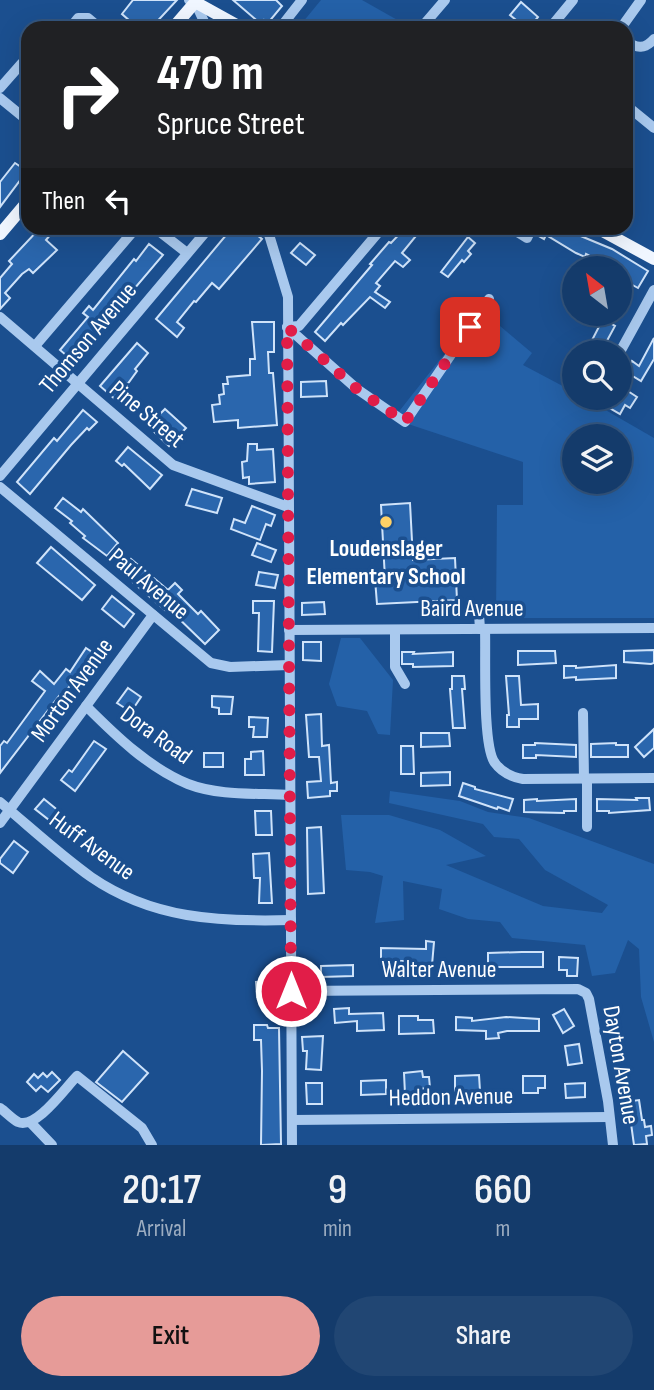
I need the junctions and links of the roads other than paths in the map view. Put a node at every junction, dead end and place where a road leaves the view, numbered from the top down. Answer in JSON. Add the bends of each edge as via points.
{"nodes":[{"id":1,"x":302,"y":0,"type":"edge"},
{"id":2,"x":445,"y":0,"type":"edge"},
{"id":3,"x":573,"y":0,"type":"edge"},
{"id":4,"x":641,"y":0,"type":"edge"},
{"id":5,"x":193,"y":1,"type":"edge"},
{"id":6,"x":76,"y":21,"type":"edge"},
{"id":7,"x":92,"y":21,"type":"edge"},
{"id":8,"x":178,"y":21,"type":"edge"},
{"id":9,"x":203,"y":21,"type":"edge"},
{"id":10,"x":229,"y":21,"type":"edge"},
{"id":11,"x":286,"y":21,"type":"edge"},
{"id":12,"x":427,"y":21,"type":"edge"},
{"id":13,"x":556,"y":21,"type":"edge"},
{"id":14,"x":626,"y":21,"type":"edge"},
{"id":15,"x":654,"y":39,"type":"edge"},
{"id":16,"x":633,"y":45,"type":"edge"},
{"id":17,"x":21,"y":64,"type":"edge"},
{"id":18,"x":0,"y":88,"type":"edge"},
{"id":19,"x":0,"y":97,"type":"edge"},
{"id":20,"x":633,"y":111,"type":"edge"},
{"id":21,"x":21,"y":115,"type":"edge"},
{"id":22,"x":654,"y":128,"type":"edge"},
{"id":23,"x":21,"y":209,"type":"edge"},
{"id":24,"x":0,"y":234,"type":"edge"},
{"id":25,"x":130,"y":235,"type":"edge"},
{"id":26,"x":164,"y":235,"type":"edge"},
{"id":27,"x":203,"y":235,"type":"edge"},
{"id":28,"x":269,"y":235,"type":"edge"},
{"id":29,"x":376,"y":235,"type":"edge"},
{"id":30,"x":610,"y":235,"type":"edge"},
{"id":31,"x":187,"y":253,"type":"junction"},
{"id":32,"x":654,"y":259,"type":"edge"},
{"id":33,"x":654,"y":290,"type":"edge"},
{"id":34,"x":489,"y":299,"type":"dead end"},
{"id":35,"x":0,"y":317,"type":"edge"},
{"id":36,"x":287,"y":327,"type":"junction"},
{"id":37,"x":627,"y":340,"type":"edge"},
{"id":38,"x":35,"y":346,"type":"junction"},
{"id":39,"x":78,"y":382,"type":"junction"},
{"id":40,"x":0,"y":476,"type":"edge"},
{"id":41,"x":0,"y":486,"type":"edge"},
{"id":42,"x":288,"y":507,"type":"junction"},
{"id":43,"x":479,"y":614,"type":"dead end"},
{"id":44,"x":153,"y":615,"type":"junction"},
{"id":45,"x":654,"y":628,"type":"edge"},
{"id":46,"x":483,"y":629,"type":"junction"},
{"id":47,"x":289,"y":630,"type":"junction"},
{"id":48,"x":394,"y":630,"type":"junction"},
{"id":49,"x":289,"y":665,"type":"junction"},
{"id":50,"x":405,"y":684,"type":"dead end"},
{"id":51,"x":86,"y":706,"type":"junction"},
{"id":52,"x":583,"y":713,"type":"dead end"},
{"id":53,"x":585,"y":779,"type":"junction"},
{"id":54,"x":654,"y":779,"type":"edge"},
{"id":55,"x":290,"y":794,"type":"junction"},
{"id":56,"x":0,"y":802,"type":"edge"},
{"id":57,"x":10,"y":810,"type":"junction"},
{"id":58,"x":0,"y":823,"type":"edge"},
{"id":59,"x":587,"y":827,"type":"dead end"},
{"id":60,"x":291,"y":919,"type":"junction"},
{"id":61,"x":291,"y":991,"type":"junction"},
{"id":62,"x":586,"y":993,"type":"joint"},
{"id":63,"x":0,"y":1108,"type":"edge"},
{"id":64,"x":609,"y":1117,"type":"junction"},
{"id":65,"x":292,"y":1120,"type":"junction"},
{"id":66,"x":30,"y":1123,"type":"junction"},
{"id":67,"x":52,"y":1145,"type":"edge"},
{"id":68,"x":152,"y":1145,"type":"edge"},
{"id":69,"x":292,"y":1145,"type":"edge"},
{"id":70,"x":613,"y":1145,"type":"edge"}],
"edges":[{"from":1,"to":11,"type":"street"},
{"from":2,"to":12,"type":"street"},
{"from":3,"to":13,"type":"street"},
{"from":4,"to":14,"type":"street"},
{"from":5,"to":8,"type":"main road"},
{"from":5,"to":9,"type":"street"},
{"from":5,"to":10,"type":"main road"},
{"from":6,"to":7,"type":"street"},
{"from":15,"to":16,"type":"street","via":[[643,47]]},
{"from":17,"to":18,"type":"street"},
{"from":19,"to":21,"type":"street"},
{"from":20,"to":22,"type":"street"},
{"from":23,"to":24,"type":"main road"},
{"from":25,"to":38,"type":"street"},
{"from":26,"to":31,"type":"street"},
{"from":27,"to":31,"type":"street","name":"Thomson Avenue"},
{"from":28,"to":36,"type":"street","via":[[288,297]]},
{"from":29,"to":36,"type":"street","via":[[299,326]]},
{"from":30,"to":32,"type":"main road"},
{"from":31,"to":39,"type":"street","name":"Thomson Avenue"},
{"from":33,"to":37,"type":"street"},
{"from":34,"to":36,"type":"street","via":[[405,422],[357,389]]},
{"from":35,"to":38,"type":"street","name":"Pine Street"},
{"from":36,"to":42,"type":"street"},
{"from":38,"to":39,"type":"street","name":"Pine Street"},
{"from":39,"to":40,"type":"street","name":"Thomson Avenue"},
{"from":39,"to":42,"type":"street","name":"Pine Street","via":[[173,465]]},
{"from":41,"to":44,"type":"street","name":"Paul Avenue"},
{"from":42,"to":47,"type":"street"},
{"from":43,"to":46,"type":"street"},
{"from":44,"to":49,"type":"street","name":"Paul Avenue","via":[[211,663],[229,667]]},
{"from":44,"to":51,"type":"street","name":"Morton Avenue"},
{"from":45,"to":46,"type":"street","name":"Baird Avenue"},
{"from":46,"to":48,"type":"street","name":"Baird Avenue"},
{"from":46,"to":53,"type":"street","via":[[487,740],[494,763],[513,777]]},
{"from":47,"to":48,"type":"street","name":"Baird Avenue"},
{"from":47,"to":49,"type":"street"},
{"from":48,"to":50,"type":"street","via":[[395,667]]},
{"from":49,"to":55,"type":"street"},
{"from":51,"to":55,"type":"street","name":"Dora Road","via":[[135,751],[189,785]]},
{"from":51,"to":57,"type":"street","name":"Morton Avenue"},
{"from":52,"to":53,"type":"street"},
{"from":53,"to":54,"type":"street"},
{"from":53,"to":59,"type":"street"},
{"from":55,"to":60,"type":"street"},
{"from":56,"to":57,"type":"street","name":"Huff Avenue"},
{"from":57,"to":58,"type":"street","name":"Morton Avenue"},
{"from":57,"to":60,"type":"street","name":"Huff Avenue","via":[[90,876],[138,902],[197,918]]},
{"from":60,"to":61,"type":"street"},
{"from":61,"to":62,"type":"street","name":"Walter Avenue","via":[[578,989]]},
{"from":61,"to":65,"type":"street"},
{"from":62,"to":64,"type":"street","name":"Dayton Avenue"},
{"from":63,"to":66,"type":"street","via":[[19,1123]]},
{"from":64,"to":65,"type":"street","name":"Heddon Avenue"},
{"from":64,"to":70,"type":"street","name":"Dayton Avenue"},
{"from":65,"to":69,"type":"street"},
{"from":66,"to":67,"type":"street"},
{"from":66,"to":68,"type":"street","via":[[77,1076],[142,1128]]}]}
